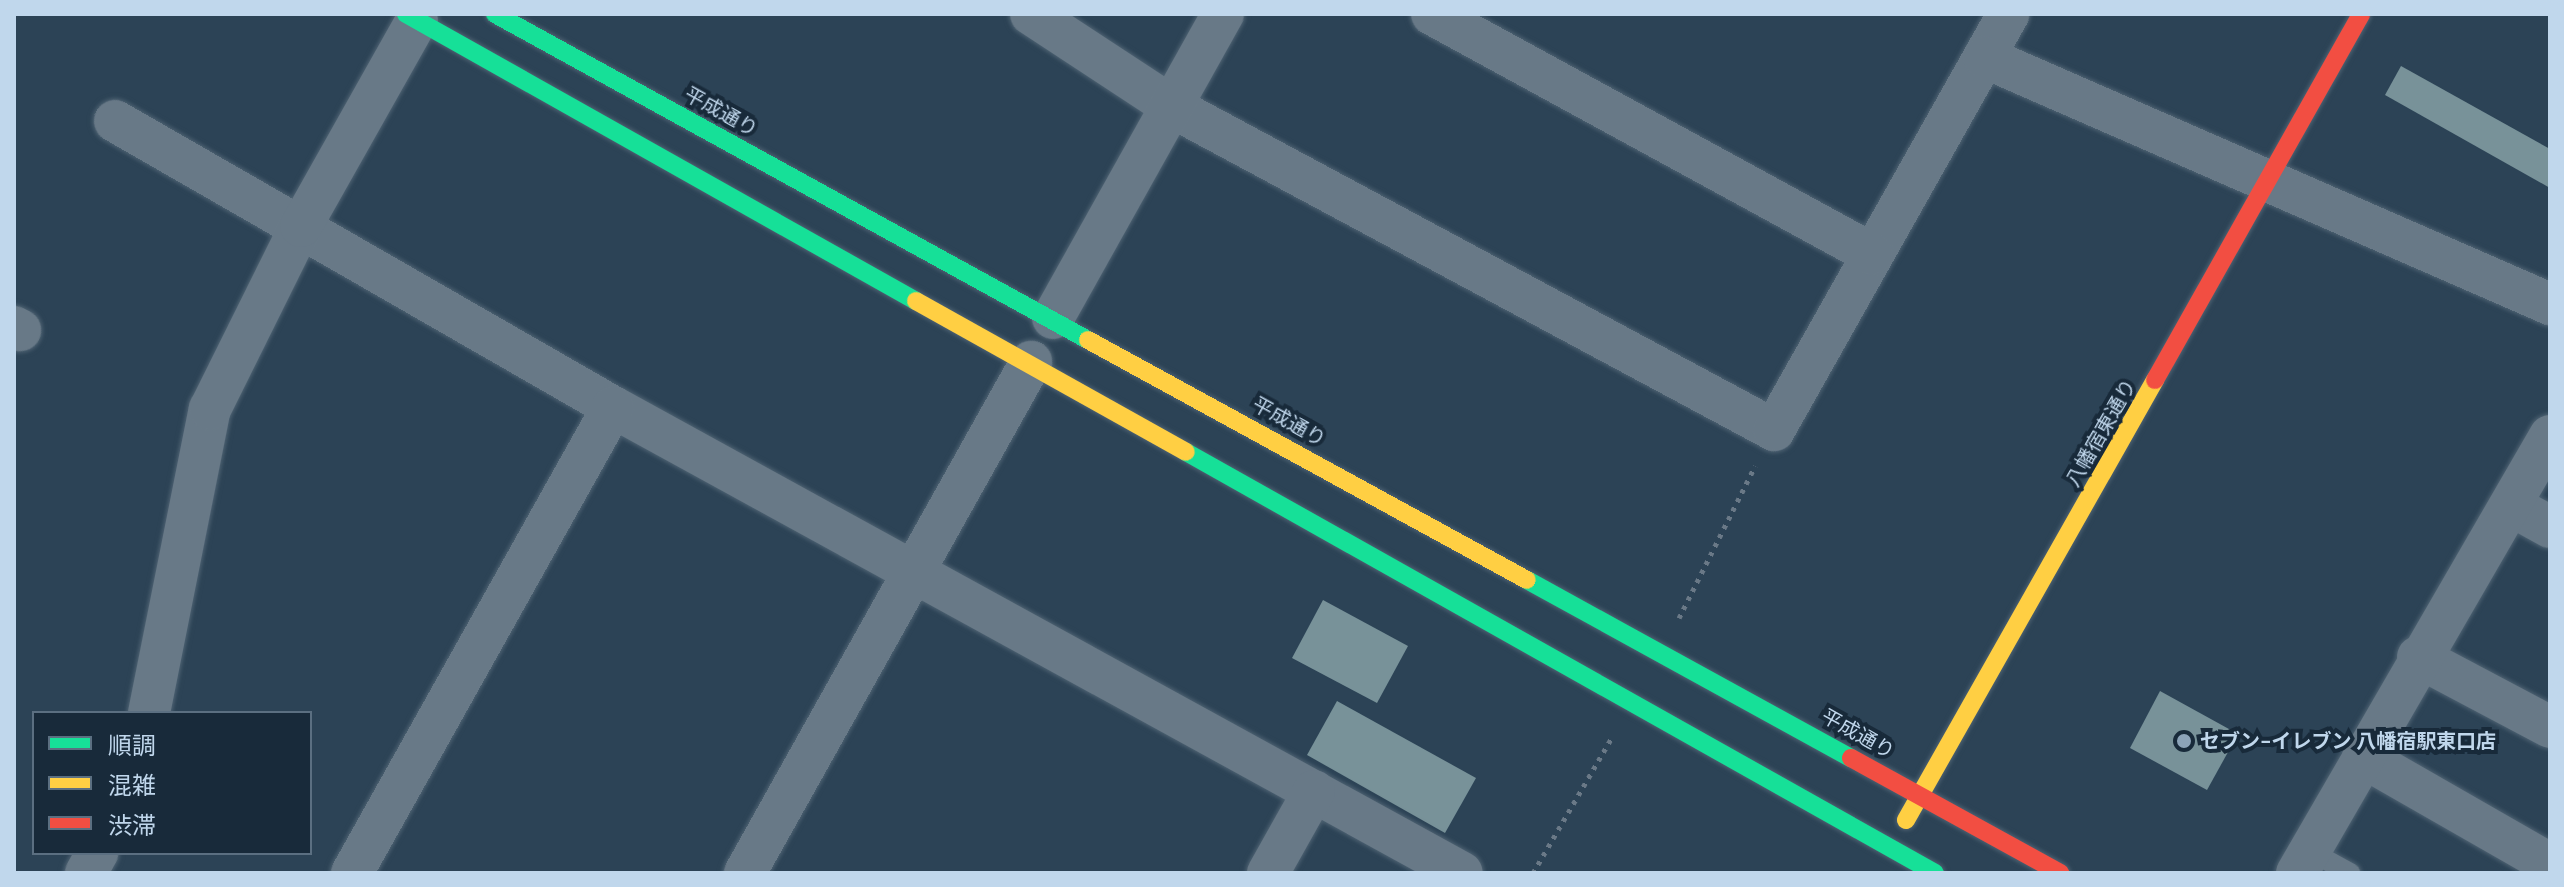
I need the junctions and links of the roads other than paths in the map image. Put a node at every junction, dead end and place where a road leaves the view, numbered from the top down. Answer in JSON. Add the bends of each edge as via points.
{"nodes":[{"id":1,"x":495,"y":14,"type":"edge"},
{"id":2,"x":1031,"y":14,"type":"edge"},
{"id":3,"x":1223,"y":14,"type":"edge"},
{"id":4,"x":1432,"y":14,"type":"edge"},
{"id":5,"x":2008,"y":14,"type":"edge"},
{"id":6,"x":2361,"y":14,"type":"edge"},
{"id":7,"x":411,"y":17,"type":"edge"},
{"id":8,"x":1984,"y":57,"type":"junction"},
{"id":9,"x":1174,"y":108,"type":"junction"},
{"id":10,"x":115,"y":121,"type":"dead end"},
{"id":11,"x":2269,"y":181,"type":"junction"},
{"id":12,"x":301,"y":226,"type":"junction"},
{"id":13,"x":1872,"y":254,"type":"junction"},
{"id":14,"x":2550,"y":304,"type":"edge"},
{"id":15,"x":1053,"y":318,"type":"junction"},
{"id":16,"x":1031,"y":362,"type":"junction"},
{"id":17,"x":613,"y":407,"type":"junction"},
{"id":18,"x":2550,"y":436,"type":"edge"},
{"id":19,"x":2512,"y":506,"type":"junction"},
{"id":20,"x":2550,"y":527,"type":"edge"},
{"id":21,"x":915,"y":570,"type":"junction"},
{"id":22,"x":2418,"y":657,"type":"junction"},
{"id":23,"x":149,"y":711,"type":"edge"},
{"id":24,"x":2550,"y":727,"type":"edge"},
{"id":25,"x":2363,"y":757,"type":"junction"},
{"id":26,"x":1314,"y":791,"type":"junction"},
{"id":27,"x":1921,"y":794,"type":"junction"},
{"id":28,"x":1890,"y":848,"type":"junction"},
{"id":29,"x":96,"y":855,"type":"edge"},
{"id":30,"x":2303,"y":862,"type":"edge"},
{"id":31,"x":2550,"y":864,"type":"edge"},
{"id":32,"x":86,"y":873,"type":"edge"},
{"id":33,"x":352,"y":873,"type":"edge"},
{"id":34,"x":745,"y":873,"type":"edge"},
{"id":35,"x":1268,"y":873,"type":"edge"},
{"id":36,"x":1462,"y":873,"type":"edge"},
{"id":37,"x":1876,"y":873,"type":"edge"},
{"id":38,"x":1935,"y":873,"type":"edge"},
{"id":39,"x":2060,"y":873,"type":"edge"},
{"id":40,"x":2350,"y":873,"type":"edge"}],
"edges":[{"from":1,"to":15,"type":"street","name":"平成通り"},
{"from":2,"to":9,"type":"street"},
{"from":3,"to":9,"type":"street"},
{"from":4,"to":13,"type":"street"},
{"from":5,"to":8,"type":"street"},
{"from":6,"to":11,"type":"street","name":"八幡宿東通り"},
{"from":7,"to":12,"type":"street"},
{"from":7,"to":16,"type":"street"},
{"from":8,"to":11,"type":"street"},
{"from":8,"to":13,"type":"street"},
{"from":9,"to":13,"type":"street","via":[[1774,430]]},
{"from":9,"to":15,"type":"street"},
{"from":10,"to":12,"type":"street"},
{"from":11,"to":14,"type":"street"},
{"from":11,"to":27,"type":"street","name":"八幡宿東通り"},
{"from":12,"to":17,"type":"street"},
{"from":12,"to":23,"type":"street","via":[[210,409]]},
{"from":15,"to":27,"type":"street","name":"平成通り"},
{"from":16,"to":21,"type":"street"},
{"from":16,"to":28,"type":"street"},
{"from":17,"to":21,"type":"street"},
{"from":17,"to":33,"type":"street"},
{"from":18,"to":19,"type":"street"},
{"from":19,"to":20,"type":"street"},
{"from":19,"to":22,"type":"street"},
{"from":21,"to":26,"type":"street"},
{"from":21,"to":34,"type":"street"},
{"from":22,"to":24,"type":"street"},
{"from":22,"to":25,"type":"street"},
{"from":25,"to":30,"type":"street"},
{"from":25,"to":31,"type":"street"},
{"from":26,"to":35,"type":"street"},
{"from":26,"to":36,"type":"street"},
{"from":27,"to":28,"type":"street","name":"八幡宿東通り"},
{"from":27,"to":39,"type":"street","name":"平成通り"},
{"from":28,"to":37,"type":"street","name":"八幡宿東通り"},
{"from":28,"to":38,"type":"street"},
{"from":29,"to":32,"type":"street"},
{"from":30,"to":40,"type":"lane"}]}
